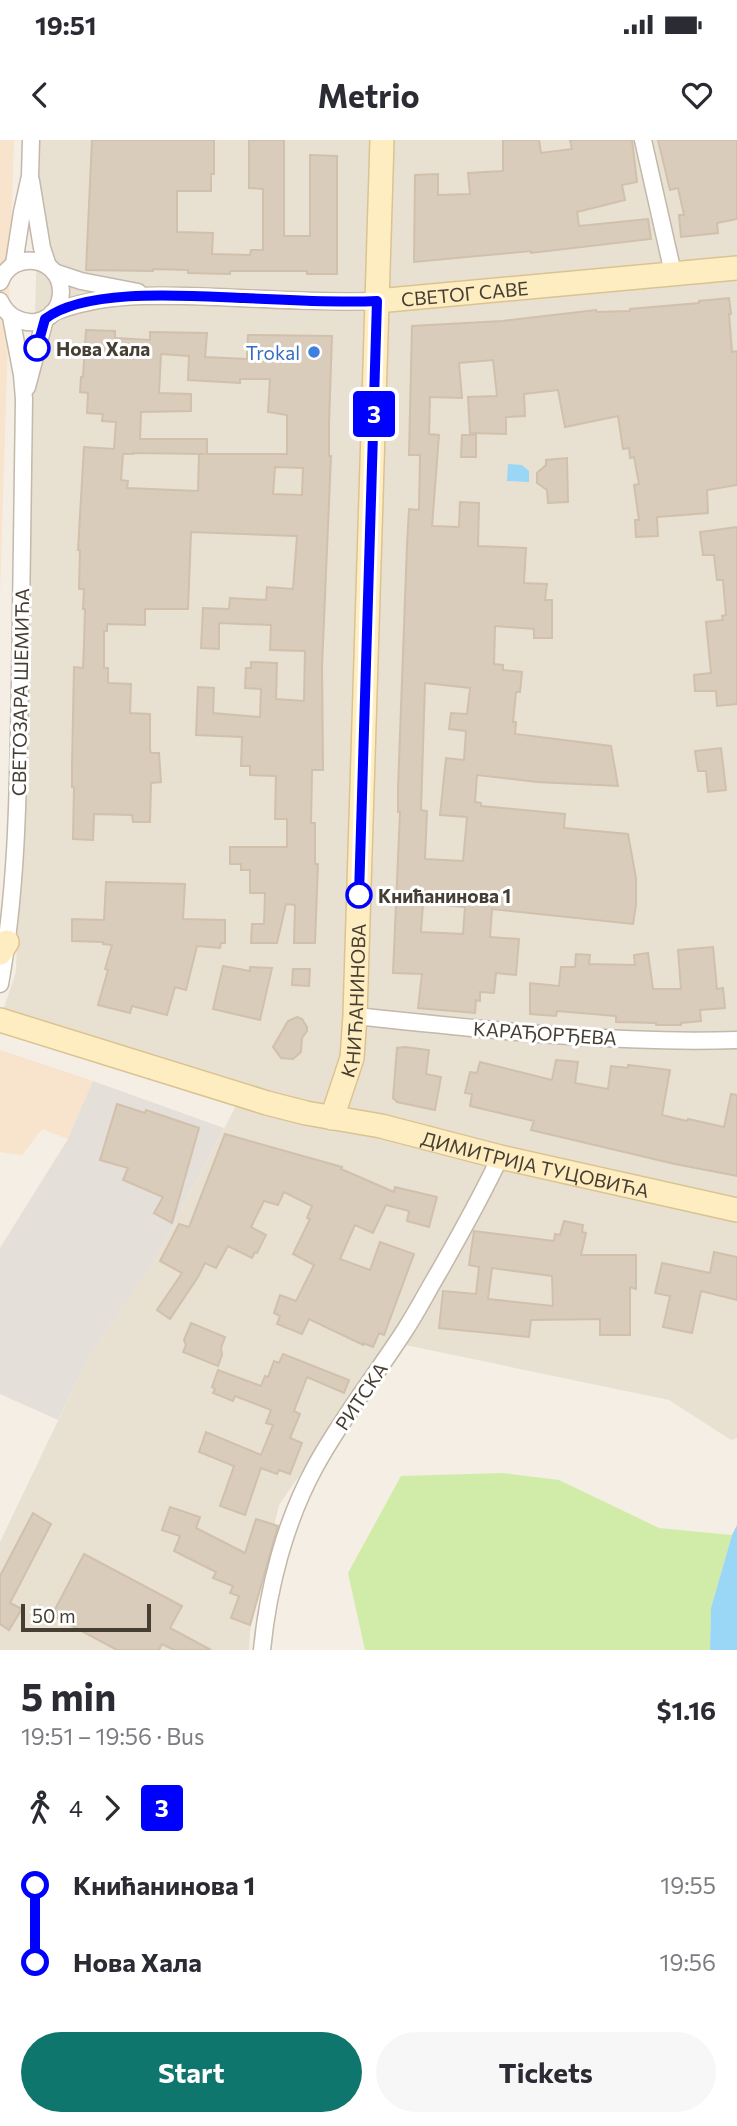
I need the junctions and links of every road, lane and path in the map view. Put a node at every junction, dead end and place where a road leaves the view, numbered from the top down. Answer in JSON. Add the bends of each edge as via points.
{"nodes":[{"id":1,"x":31,"y":140,"type":"edge"},
{"id":2,"x":382,"y":140,"type":"edge"},
{"id":3,"x":643,"y":140,"type":"edge"},
{"id":4,"x":30,"y":176,"type":"junction"},
{"id":5,"x":737,"y":268,"type":"edge"},
{"id":6,"x":51,"y":269,"type":"junction"},
{"id":7,"x":5,"y":272,"type":"edge"},
{"id":8,"x":673,"y":273,"type":"junction"},
{"id":9,"x":147,"y":295,"type":"junction"},
{"id":10,"x":377,"y":301,"type":"junction"},
{"id":11,"x":4,"y":309,"type":"edge"},
{"id":12,"x":48,"y":316,"type":"junction"},
{"id":13,"x":24,"y":399,"type":"junction"},
{"id":14,"x":4,"y":948,"type":"edge"},
{"id":15,"x":0,"y":984,"type":"edge"},
{"id":16,"x":355,"y":1016,"type":"junction"},
{"id":17,"x":0,"y":1020,"type":"edge"},
{"id":18,"x":737,"y":1040,"type":"edge"},
{"id":19,"x":332,"y":1118,"type":"junction"},
{"id":20,"x":500,"y":1157,"type":"junction"},
{"id":21,"x":737,"y":1210,"type":"edge"},
{"id":22,"x":262,"y":1650,"type":"edge"}],
"edges":[{"from":1,"to":4,"type":"street"},
{"from":2,"to":10,"type":"main road","name":"КНИЋАНИНОВА"},
{"from":3,"to":8,"type":"street"},
{"from":4,"to":6,"type":"street","via":[[42,248]]},
{"from":4,"to":7,"type":"street"},
{"from":5,"to":8,"type":"main road","name":"СВЕТОГ САВЕ"},
{"from":6,"to":7,"type":"street","name":"СВЕТОГ САВЕ","via":[[32,260]]},
{"from":6,"to":9,"type":"street","name":"СВЕТОГ САВЕ","via":[[81,281]]},
{"from":6,"to":12,"type":"street","name":"СВЕТОЗАРА ШЕМИЋА","via":[[61,289]]},
{"from":8,"to":10,"type":"main road","name":"СВЕТОГ САВЕ"},
{"from":9,"to":10,"type":"street","name":"СВЕТОГ САВЕ"},
{"from":9,"to":12,"type":"street","name":"СВЕТОГ САВЕ","via":[[75,304]]},
{"from":10,"to":16,"type":"main road","name":"КНИЋАНИНОВА"},
{"from":11,"to":12,"type":"street","via":[[28,323]]},
{"from":11,"to":13,"type":"street","name":"СВЕТОЗАРА ШЕМИЋА"},
{"from":12,"to":13,"type":"street","name":"СВЕТОЗАРА ШЕМИЋА"},
{"from":13,"to":14,"type":"street","name":"СВЕТОЗАРА ШЕМИЋА","via":[[18,810],[13,895]]},
{"from":14,"to":15,"type":"street","name":"СВЕТОЗАРА ШЕМИЋА"},
{"from":16,"to":18,"type":"street","name":"КАРАЂОРЂЕВА","via":[[579,1036]]},
{"from":16,"to":19,"type":"main road","name":"КНИЋАНИНОВА","via":[[352,1058]]},
{"from":17,"to":19,"type":"main road","via":[[224,1091]]},
{"from":19,"to":20,"type":"main road","name":"ДИМИТРИЈА ТУЦОВИЋА"},
{"from":20,"to":21,"type":"main road","name":"ДИМИТРИЈА ТУЦОВИЋА"},
{"from":20,"to":22,"type":"street","name":"РИТСКА","via":[[407,1327],[315,1467],[281,1557]]}]}
